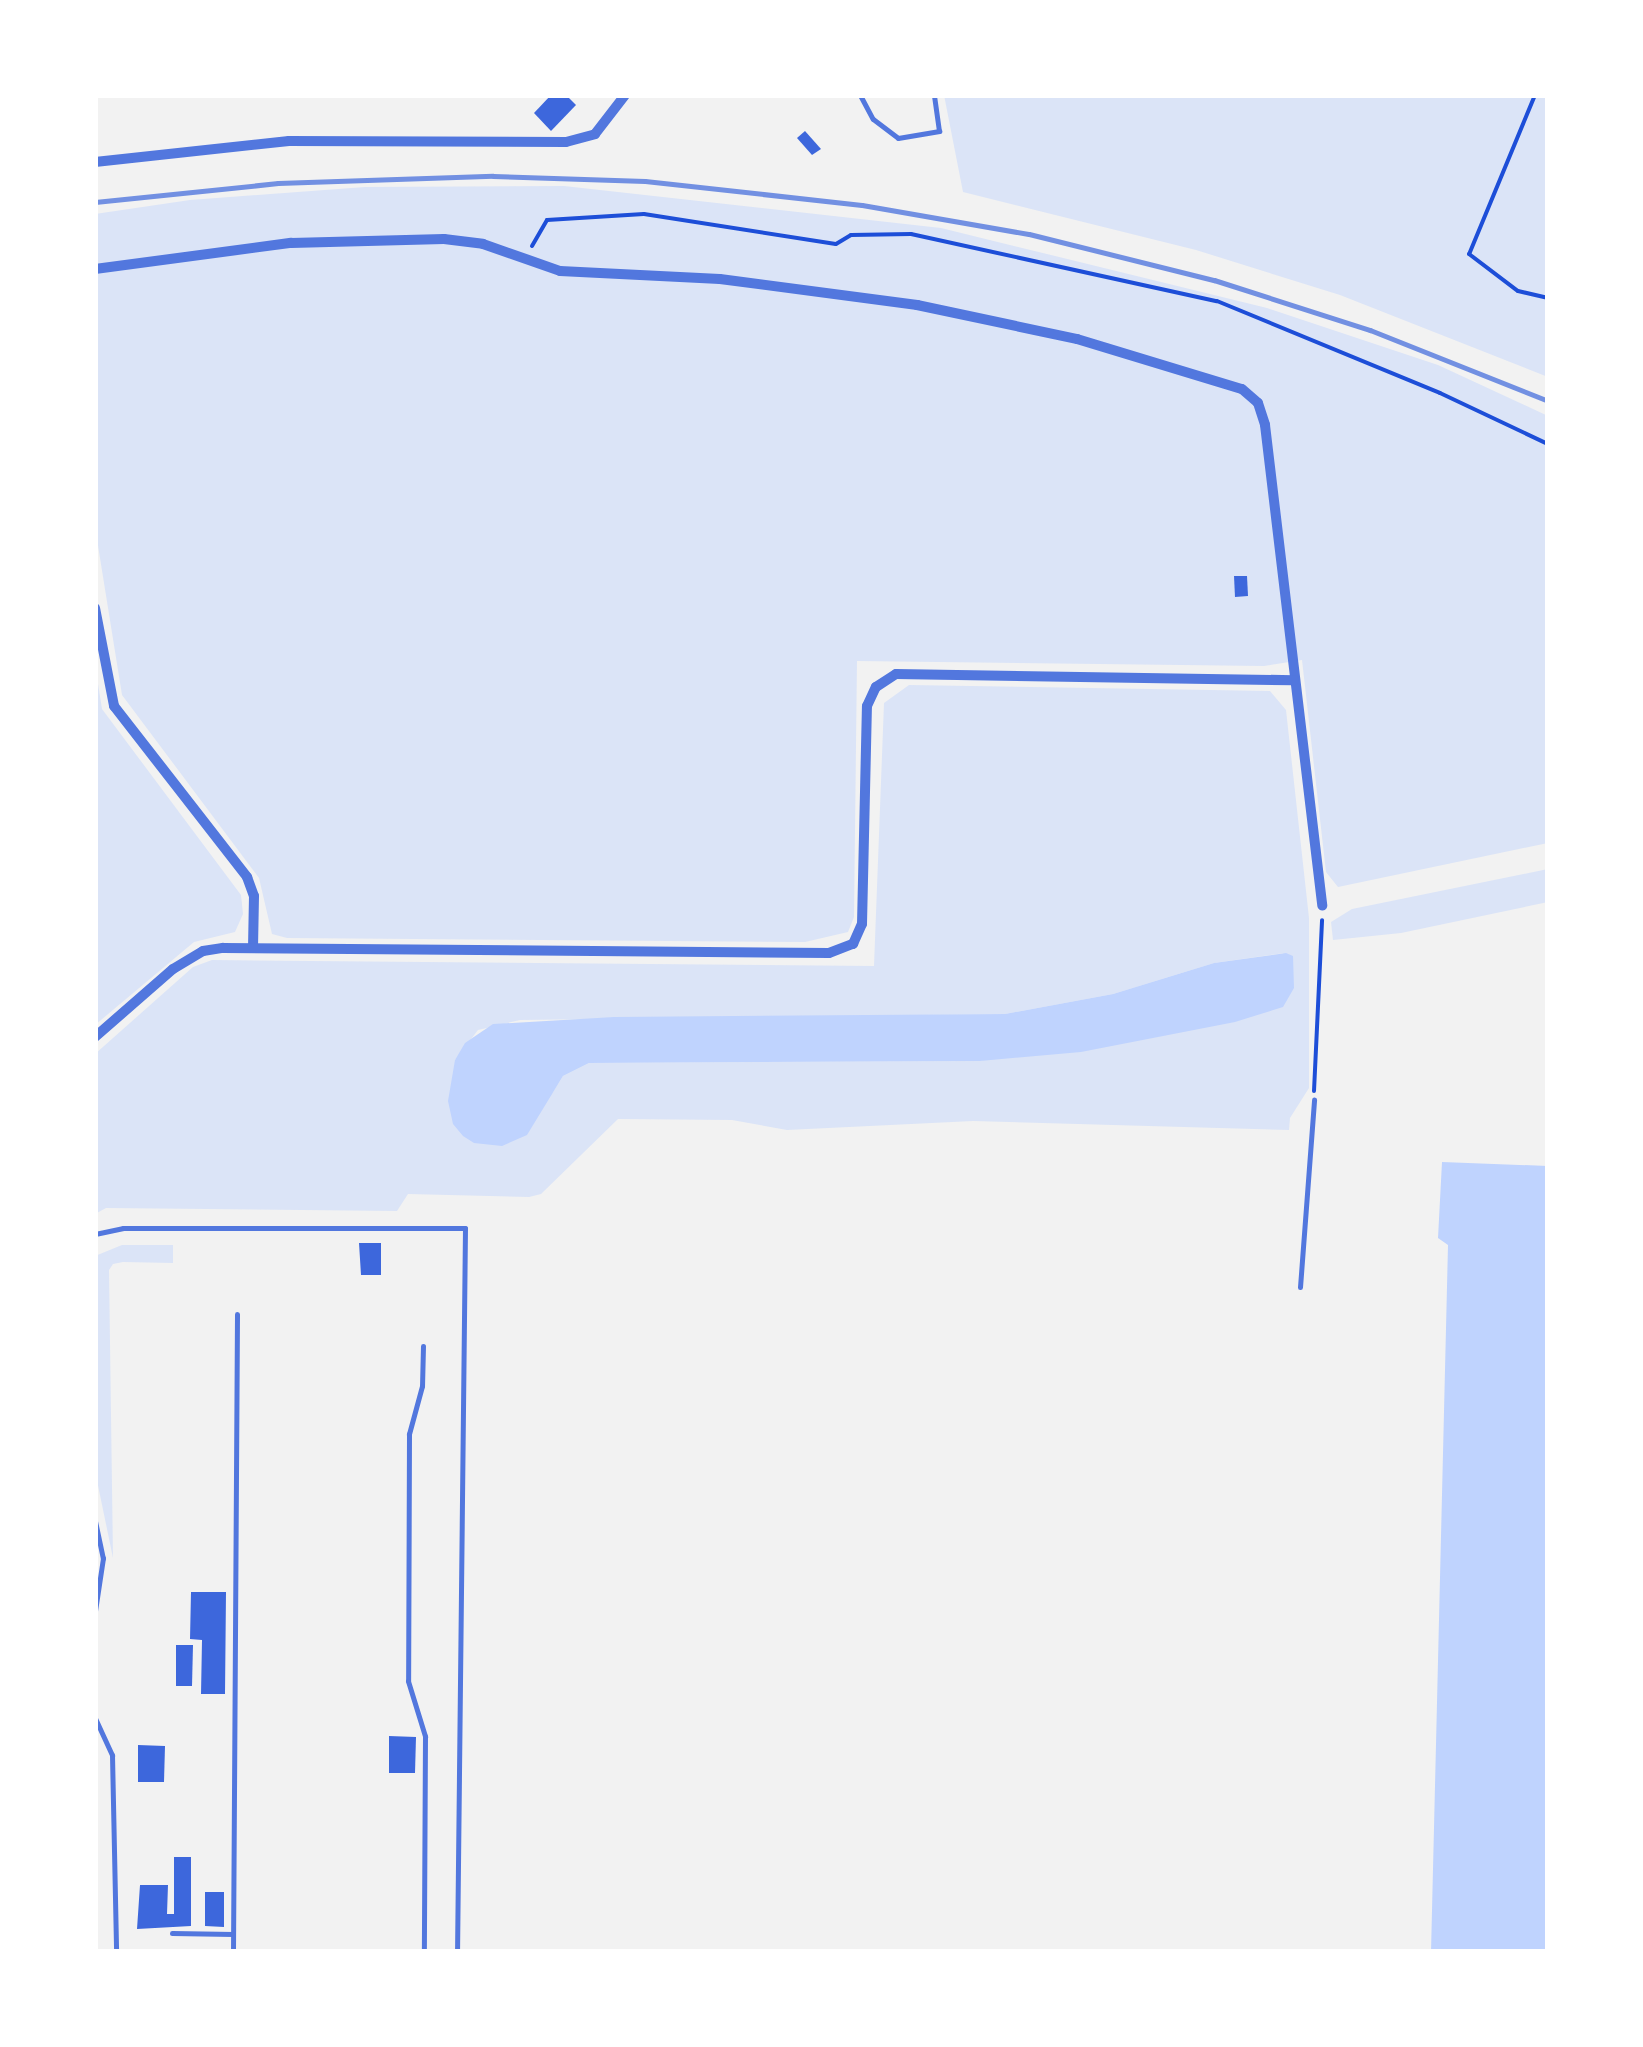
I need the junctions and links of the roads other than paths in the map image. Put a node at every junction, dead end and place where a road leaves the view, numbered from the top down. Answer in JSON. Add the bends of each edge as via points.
{"nodes":[{"id":1,"x":625,"y":95,"type":"edge"},
{"id":2,"x":860,"y":95,"type":"edge"},
{"id":3,"x":934,"y":95,"type":"edge"},
{"id":4,"x":95,"y":162,"type":"edge"},
{"id":5,"x":95,"y":269,"type":"edge"},
{"id":6,"x":95,"y":608,"type":"edge"},
{"id":7,"x":1294,"y":680,"type":"junction"},
{"id":8,"x":1322,"y":906,"type":"road end"},
{"id":9,"x":253,"y":947,"type":"junction"},
{"id":10,"x":95,"y":1037,"type":"edge"},
{"id":11,"x":1314,"y":1100,"type":"road end"},
{"id":12,"x":95,"y":1234,"type":"edge"},
{"id":13,"x":1300,"y":1287,"type":"dead end"},
{"id":14,"x":236,"y":1314,"type":"dead end"},
{"id":15,"x":423,"y":1346,"type":"dead end"},
{"id":16,"x":95,"y":1521,"type":"edge"},
{"id":17,"x":95,"y":1611,"type":"edge"},
{"id":18,"x":95,"y":1718,"type":"edge"},
{"id":19,"x":172,"y":1934,"type":"dead end"},
{"id":20,"x":234,"y":1934,"type":"junction"},
{"id":21,"x":116,"y":1952,"type":"edge"},
{"id":22,"x":234,"y":1952,"type":"edge"},
{"id":23,"x":424,"y":1952,"type":"edge"},
{"id":24,"x":458,"y":1952,"type":"edge"}],
"edges":[{"from":1,"to":4,"type":"street","via":[[590,137],[566,142],[289,141]]},
{"from":2,"to":3,"type":"lane","via":[[873,118],[898,138],[939,131]]},
{"from":5,"to":7,"type":"street","via":[[291,243],[444,239],[483,244],[560,270],[720,279],[917,306],[1076,339],[1242,389],[1258,403],[1265,424]]},
{"from":6,"to":9,"type":"street","via":[[114,706],[247,877],[254,896]]},
{"from":7,"to":8,"type":"street"},
{"from":7,"to":9,"type":"street","via":[[896,674],[876,686],[867,706],[862,924],[853,944],[829,954]]},
{"from":9,"to":10,"type":"street","via":[[203,951]]},
{"from":11,"to":13,"type":"lane"},
{"from":12,"to":24,"type":"lane","via":[[123,1228],[465,1228]]},
{"from":14,"to":20,"type":"lane"},
{"from":15,"to":23,"type":"lane","via":[[422,1386],[409,1434],[408,1681],[425,1736]]},
{"from":16,"to":17,"type":"lane","via":[[103,1558]]},
{"from":18,"to":21,"type":"lane","via":[[112,1756]]},
{"from":19,"to":20,"type":"lane"},
{"from":20,"to":22,"type":"lane"}]}
